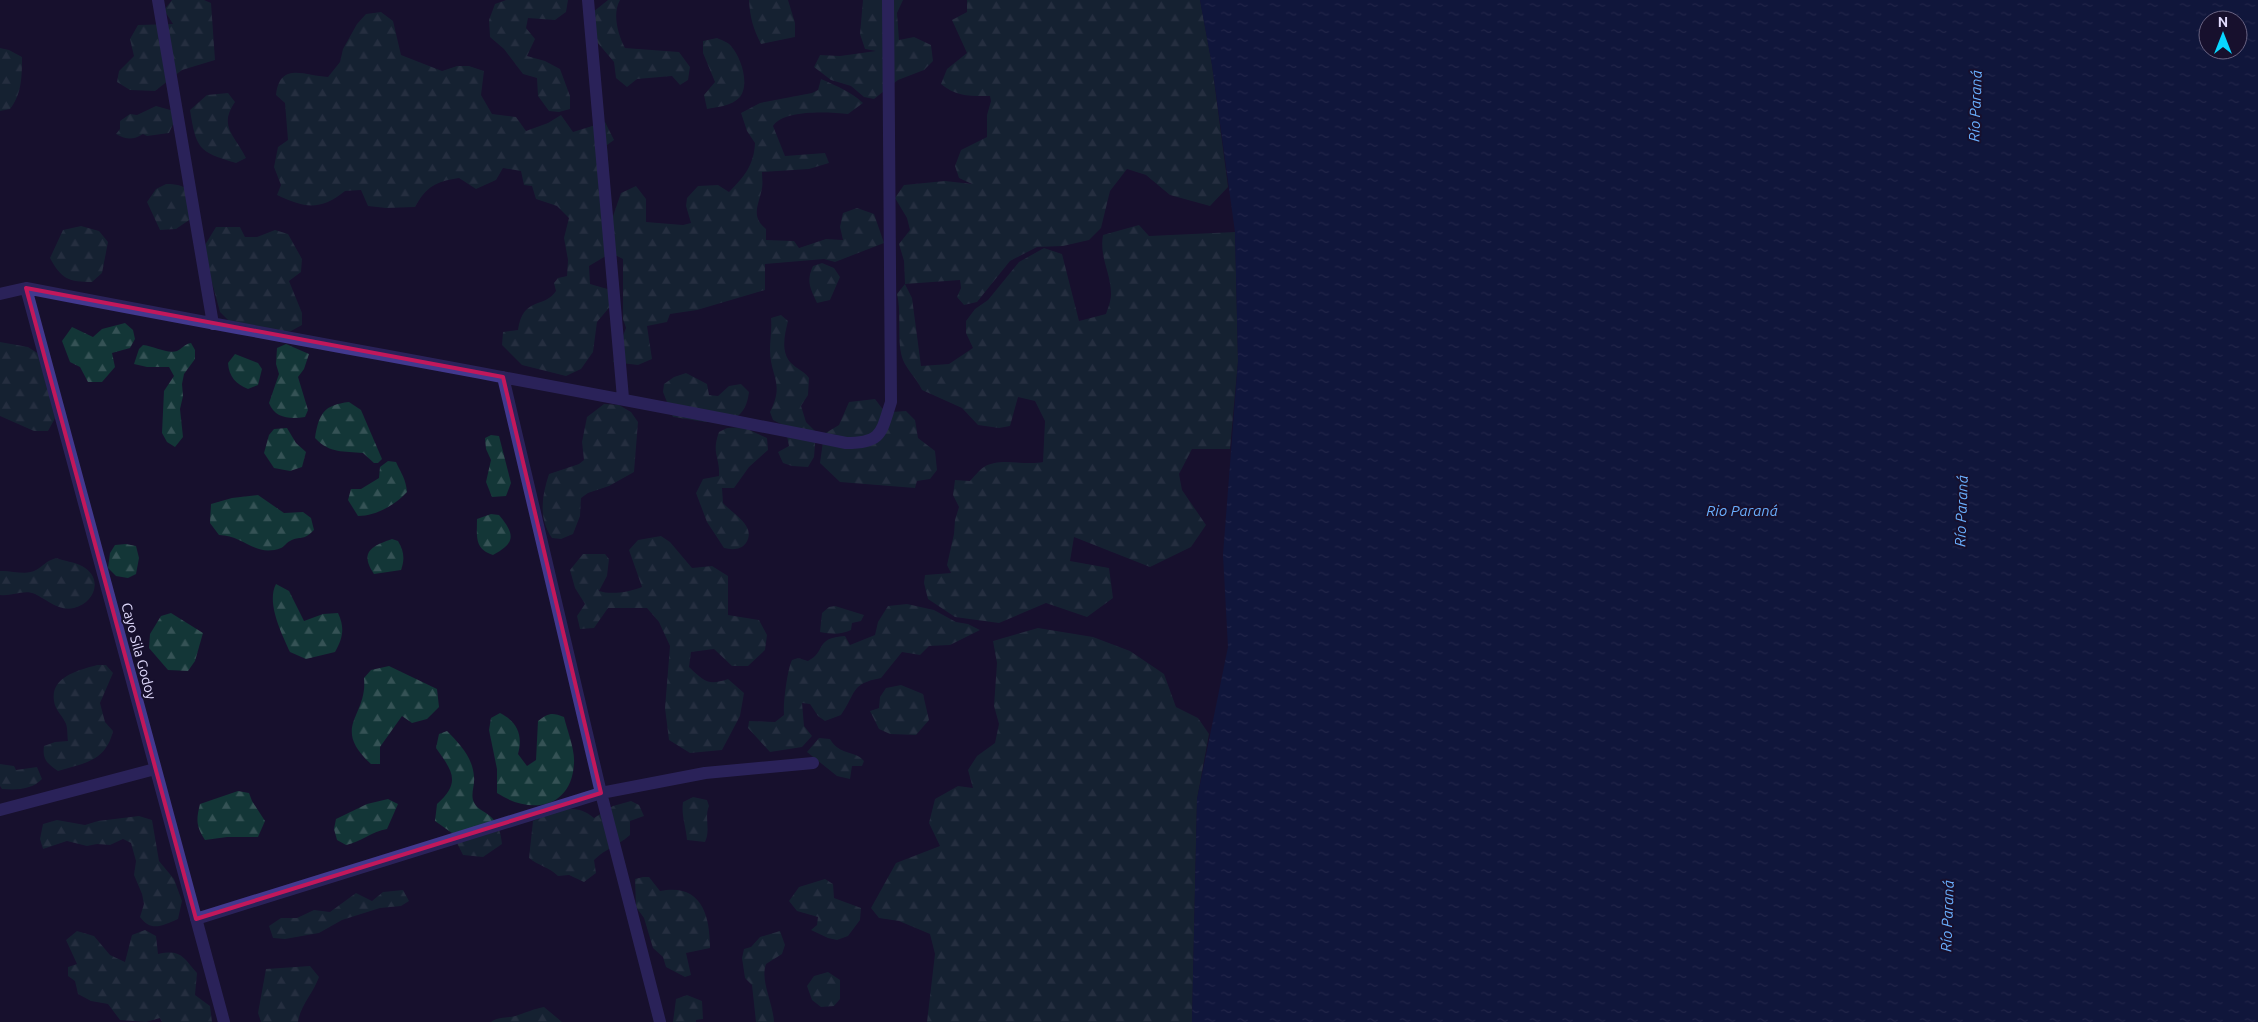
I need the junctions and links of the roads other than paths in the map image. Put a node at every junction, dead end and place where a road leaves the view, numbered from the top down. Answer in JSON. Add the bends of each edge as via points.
{"nodes":[{"id":1,"x":158,"y":0,"type":"edge"},
{"id":2,"x":588,"y":0,"type":"edge"},
{"id":3,"x":888,"y":0,"type":"edge"},
{"id":4,"x":26,"y":288,"type":"junction"},
{"id":5,"x":0,"y":294,"type":"edge"},
{"id":6,"x":213,"y":324,"type":"junction"},
{"id":7,"x":503,"y":377,"type":"junction"},
{"id":8,"x":622,"y":398,"type":"junction"},
{"id":9,"x":813,"y":764,"type":"dead end"},
{"id":10,"x":155,"y":769,"type":"junction"},
{"id":11,"x":601,"y":793,"type":"junction"},
{"id":12,"x":0,"y":810,"type":"edge"},
{"id":13,"x":196,"y":918,"type":"junction"},
{"id":14,"x":224,"y":1022,"type":"edge"},
{"id":15,"x":660,"y":1022,"type":"edge"}],
"edges":[{"from":1,"to":6,"type":"street"},
{"from":2,"to":8,"type":"street"},
{"from":3,"to":8,"type":"street","via":[[891,402],[882,432],[866,443],[846,443]]},
{"from":4,"to":5,"type":"street"},
{"from":4,"to":6,"type":"street"},
{"from":4,"to":10,"type":"street","name":"Cayo Sila Godoy"},
{"from":6,"to":7,"type":"street"},
{"from":7,"to":8,"type":"street"},
{"from":7,"to":11,"type":"street"},
{"from":9,"to":11,"type":"street","via":[[705,772]]},
{"from":10,"to":12,"type":"street"},
{"from":10,"to":13,"type":"street","name":"Cayo Sila Godoy"},
{"from":11,"to":13,"type":"street"},
{"from":11,"to":15,"type":"street"},
{"from":13,"to":14,"type":"street","name":"Cayo Sila Godoy"}]}
